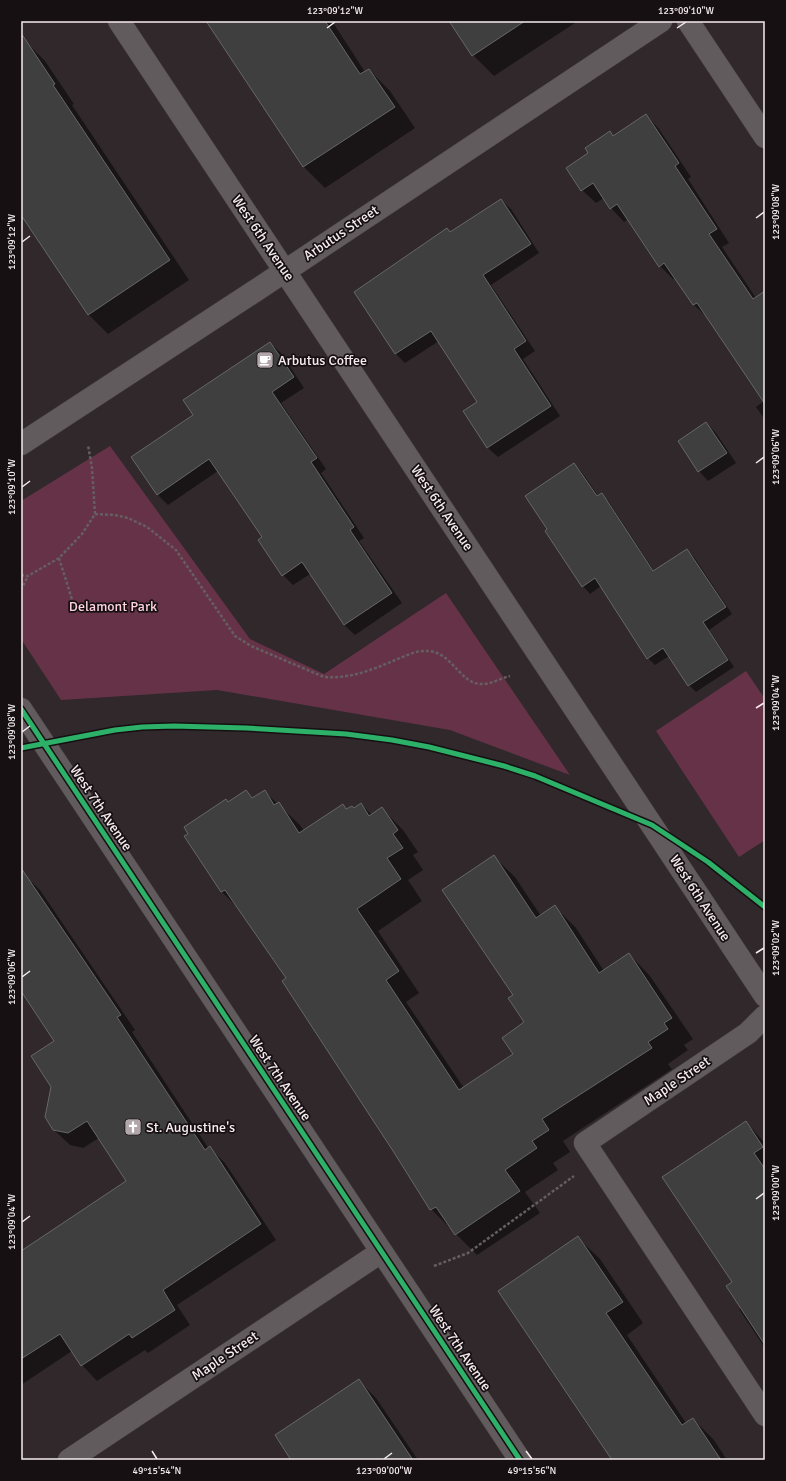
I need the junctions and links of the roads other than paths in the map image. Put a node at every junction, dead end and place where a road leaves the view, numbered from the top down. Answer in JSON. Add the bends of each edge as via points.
{"nodes":[{"id":1,"x":119,"y":21,"type":"edge"},
{"id":2,"x":661,"y":21,"type":"edge"},
{"id":3,"x":688,"y":21,"type":"edge"},
{"id":4,"x":765,"y":137,"type":"edge"},
{"id":5,"x":284,"y":271,"type":"junction"},
{"id":6,"x":21,"y":444,"type":"edge"},
{"id":7,"x":21,"y":709,"type":"edge"},
{"id":8,"x":765,"y":996,"type":"edge"},
{"id":9,"x":765,"y":1016,"type":"edge"},
{"id":10,"x":382,"y":1252,"type":"junction"},
{"id":11,"x":765,"y":1414,"type":"edge"},
{"id":12,"x":69,"y":1460,"type":"edge"},
{"id":13,"x":520,"y":1460,"type":"edge"}],
"edges":[{"from":1,"to":5,"type":"street","name":"West 6th Avenue"},
{"from":2,"to":5,"type":"street","name":"Arbutus Street"},
{"from":3,"to":4,"type":"street"},
{"from":5,"to":6,"type":"street","name":"Arbutus Street"},
{"from":5,"to":8,"type":"street","name":"West 6th Avenue"},
{"from":7,"to":10,"type":"street","name":"West 7th Avenue"},
{"from":9,"to":11,"type":"street","name":"Maple Street","via":[[748,1033],[585,1143]]},
{"from":10,"to":12,"type":"street","name":"Maple Street"},
{"from":10,"to":13,"type":"street","name":"West 7th Avenue"}]}
